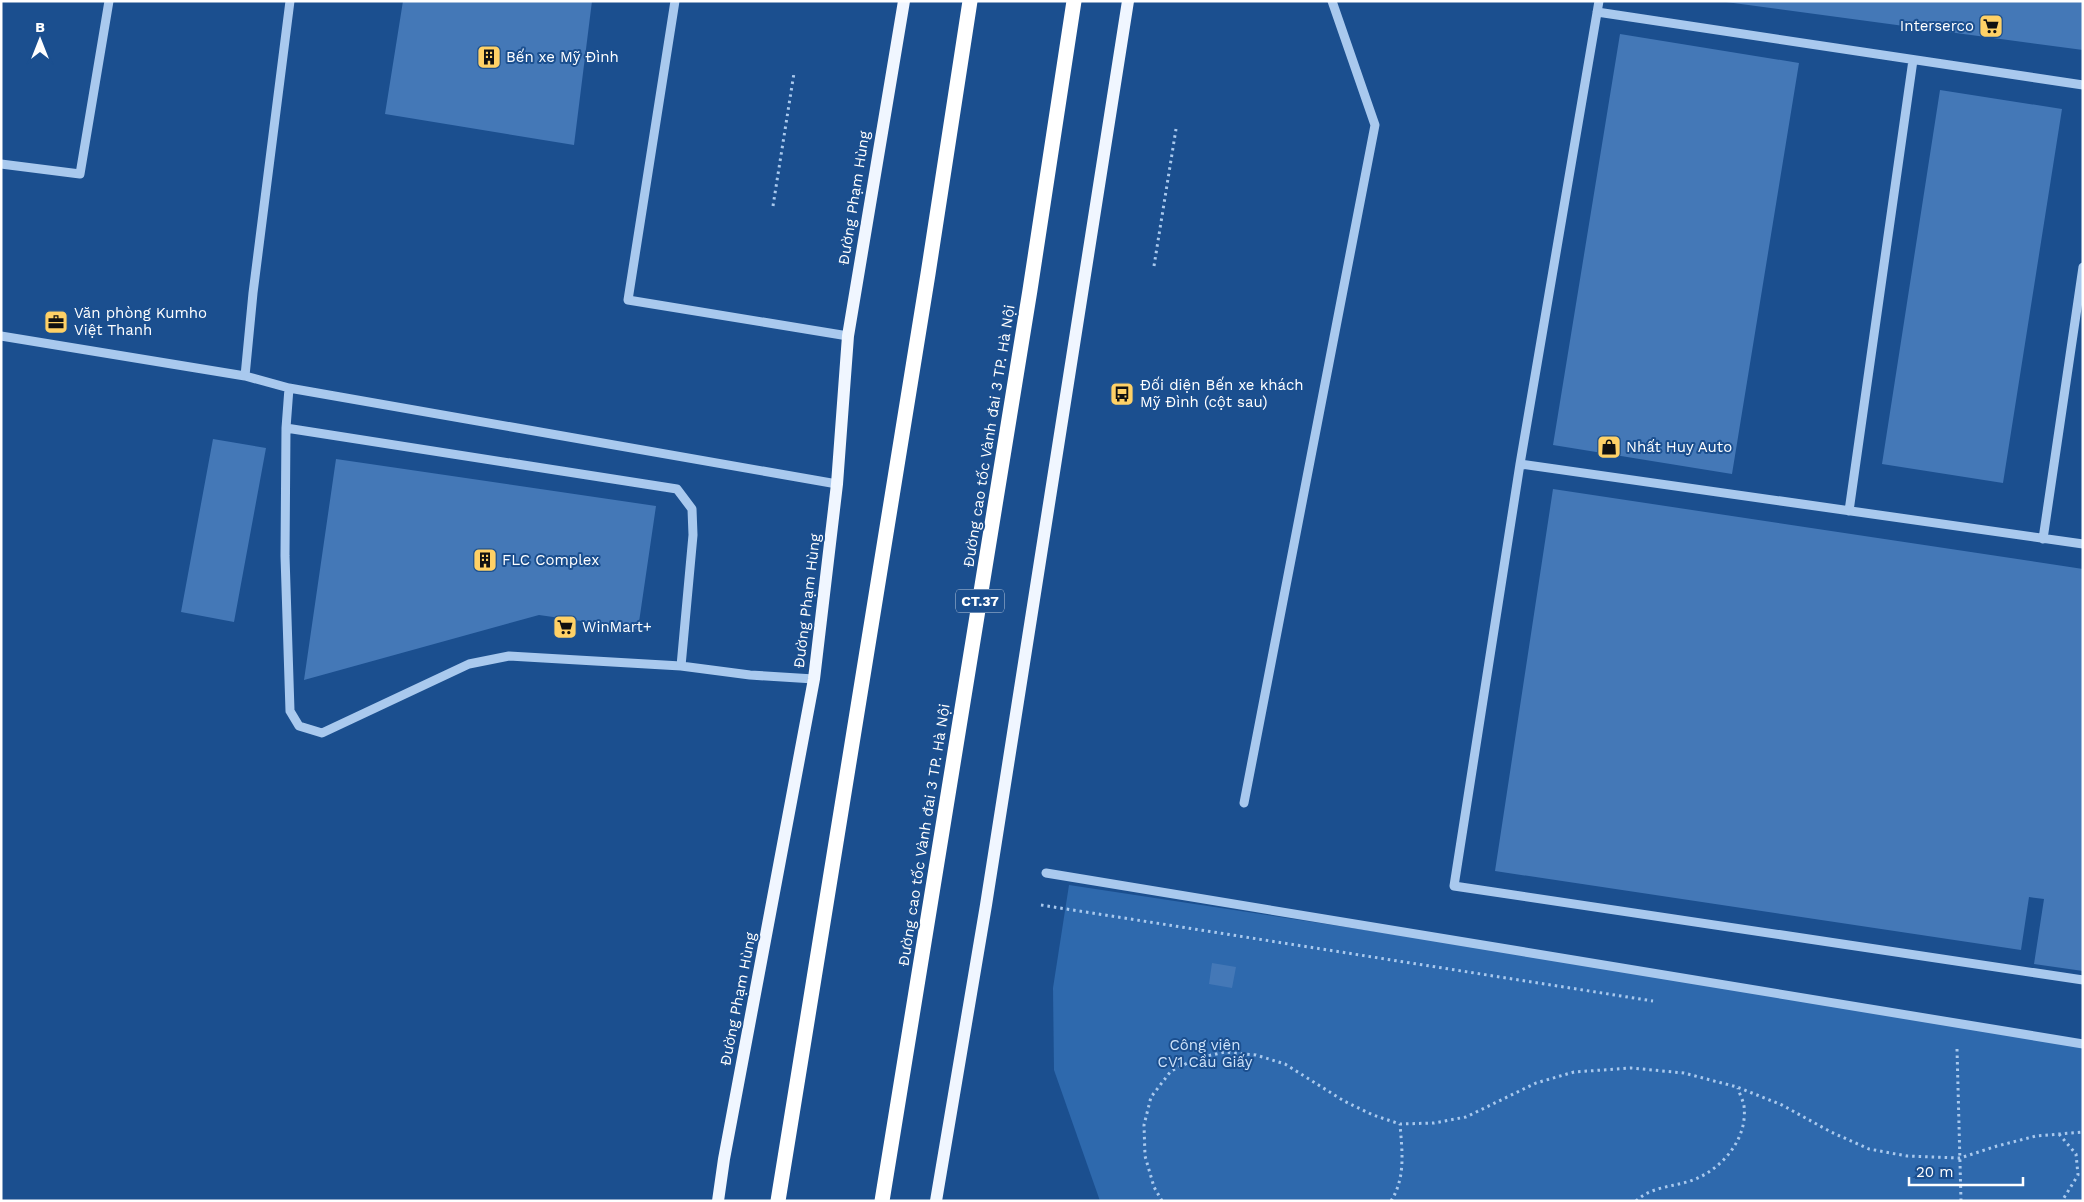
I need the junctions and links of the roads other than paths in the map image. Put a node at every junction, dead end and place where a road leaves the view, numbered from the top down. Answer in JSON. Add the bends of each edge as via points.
{"nodes":[{"id":1,"x":109,"y":1,"type":"edge"},
{"id":2,"x":290,"y":1,"type":"edge"},
{"id":3,"x":675,"y":1,"type":"edge"},
{"id":4,"x":904,"y":1,"type":"edge"},
{"id":5,"x":970,"y":1,"type":"edge"},
{"id":6,"x":1074,"y":1,"type":"edge"},
{"id":7,"x":1128,"y":1,"type":"edge"},
{"id":8,"x":1332,"y":1,"type":"edge"},
{"id":9,"x":1599,"y":1,"type":"edge"},
{"id":10,"x":1597,"y":12,"type":"junction"},
{"id":11,"x":1913,"y":60,"type":"junction"},
{"id":12,"x":2083,"y":85,"type":"edge"},
{"id":13,"x":1,"y":164,"type":"edge"},
{"id":14,"x":2083,"y":267,"type":"edge"},
{"id":15,"x":1,"y":336,"type":"edge"},
{"id":16,"x":848,"y":336,"type":"junction"},
{"id":17,"x":245,"y":376,"type":"junction"},
{"id":18,"x":289,"y":388,"type":"junction"},
{"id":19,"x":286,"y":428,"type":"junction"},
{"id":20,"x":1520,"y":464,"type":"junction"},
{"id":21,"x":837,"y":484,"type":"junction"},
{"id":22,"x":1849,"y":511,"type":"junction"},
{"id":23,"x":2043,"y":539,"type":"junction"},
{"id":24,"x":2083,"y":544,"type":"edge"},
{"id":25,"x":681,"y":666,"type":"junction"},
{"id":26,"x":814,"y":679,"type":"junction"},
{"id":27,"x":1244,"y":803,"type":"dead end"},
{"id":28,"x":1046,"y":873,"type":"dead end"},
{"id":29,"x":2083,"y":980,"type":"edge"},
{"id":30,"x":2083,"y":1044,"type":"edge"},
{"id":31,"x":718,"y":1201,"type":"edge"},
{"id":32,"x":778,"y":1201,"type":"edge"},
{"id":33,"x":882,"y":1201,"type":"edge"},
{"id":34,"x":936,"y":1201,"type":"edge"}],
"edges":[{"from":1,"to":13,"type":"street","via":[[80,174]]},
{"from":2,"to":17,"type":"street"},
{"from":3,"to":16,"type":"street","via":[[628,300]]},
{"from":4,"to":16,"type":"main road","name":"Đường Phạm Hùng"},
{"from":5,"to":32,"type":"highway","bridge":true},
{"from":6,"to":33,"type":"highway","name":"Đường cao tốc Vành đai 3 TP. Hà Nội","number":"CT.37","bridge":true},
{"from":7,"to":34,"type":"main road","via":[[986,906]]},
{"from":8,"to":27,"type":"street","via":[[1375,125]]},
{"from":9,"to":10,"type":"street"},
{"from":10,"to":11,"type":"street"},
{"from":10,"to":20,"type":"street"},
{"from":11,"to":12,"type":"street"},
{"from":11,"to":22,"type":"street"},
{"from":14,"to":23,"type":"street"},
{"from":15,"to":17,"type":"street"},
{"from":16,"to":21,"type":"main road","name":"Đường Phạm Hùng"},
{"from":17,"to":18,"type":"street"},
{"from":18,"to":19,"type":"street"},
{"from":18,"to":21,"type":"street"},
{"from":19,"to":25,"type":"street","via":[[677,489],[692,509],[693,536]]},
{"from":19,"to":25,"type":"street","via":[[290,711],[299,726],[322,733],[469,664],[492,658],[509,656]]},
{"from":20,"to":22,"type":"street"},
{"from":20,"to":29,"type":"street","via":[[1454,886]]},
{"from":21,"to":26,"type":"main road","name":"Đường Phạm Hùng"},
{"from":22,"to":23,"type":"street"},
{"from":23,"to":24,"type":"street"},
{"from":25,"to":26,"type":"street"},
{"from":26,"to":31,"type":"main road","name":"Đường Phạm Hùng"},
{"from":28,"to":30,"type":"street"}]}
